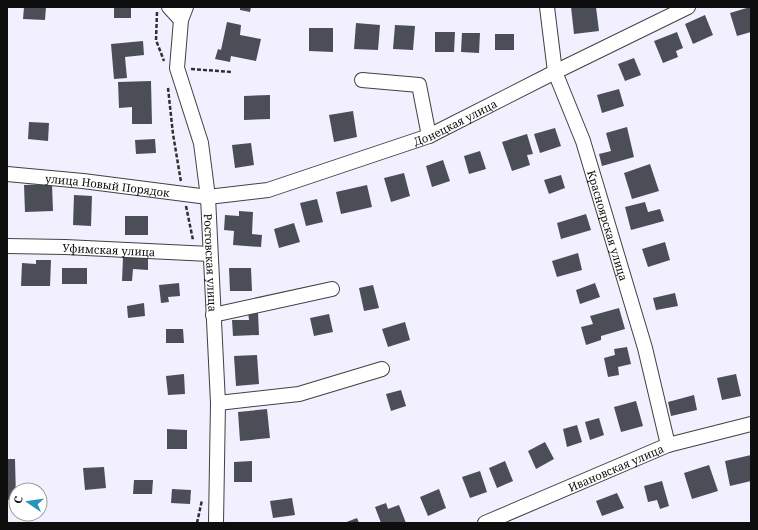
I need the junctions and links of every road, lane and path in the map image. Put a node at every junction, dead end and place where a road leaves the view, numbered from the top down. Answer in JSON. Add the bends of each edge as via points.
{"nodes":[{"id":1,"x":169,"y":7,"type":"edge"},
{"id":2,"x":186,"y":7,"type":"edge"},
{"id":3,"x":547,"y":7,"type":"edge"},
{"id":4,"x":688,"y":7,"type":"edge"},
{"id":5,"x":181,"y":20,"type":"junction"},
{"id":6,"x":177,"y":68,"type":"junction"},
{"id":7,"x":232,"y":72,"type":"dead end"},
{"id":8,"x":555,"y":72,"type":"junction"},
{"id":9,"x":362,"y":80,"type":"dead end"},
{"id":10,"x":429,"y":136,"type":"junction"},
{"id":11,"x":7,"y":174,"type":"edge"},
{"id":12,"x":208,"y":197,"type":"junction"},
{"id":13,"x":7,"y":246,"type":"edge"},
{"id":14,"x":210,"y":254,"type":"junction"},
{"id":15,"x":332,"y":289,"type":"dead end"},
{"id":16,"x":213,"y":315,"type":"junction"},
{"id":17,"x":382,"y":368,"type":"dead end"},
{"id":18,"x":218,"y":403,"type":"junction"},
{"id":19,"x":751,"y":424,"type":"edge"},
{"id":20,"x":668,"y":444,"type":"junction"},
{"id":21,"x":216,"y":523,"type":"edge"},
{"id":22,"x":485,"y":523,"type":"edge"}],
"edges":[{"from":1,"to":5,"type":"street"},
{"from":2,"to":5,"type":"street","name":"Ростовская улица"},
{"from":3,"to":8,"type":"street","name":"Красноярская улица"},
{"from":4,"to":8,"type":"street","name":"Донецкая улица"},
{"from":5,"to":6,"type":"street","name":"Ростовская улица"},
{"from":6,"to":7,"type":"path"},
{"from":6,"to":12,"type":"street","name":"Ростовская улица","via":[[201,143]]},
{"from":8,"to":10,"type":"street","name":"Донецкая улица"},
{"from":8,"to":20,"type":"street","name":"Красноярская улица","via":[[583,141],[645,348]]},
{"from":9,"to":10,"type":"street","via":[[419,85]]},
{"from":10,"to":12,"type":"street","name":"Донецкая улица","via":[[268,190]]},
{"from":11,"to":12,"type":"street","name":"улица Новый Порядок"},
{"from":12,"to":14,"type":"street","name":"Ростовская улица"},
{"from":13,"to":14,"type":"street","name":"Уфимская улица"},
{"from":14,"to":16,"type":"street","name":"Ростовская улица"},
{"from":15,"to":16,"type":"street"},
{"from":16,"to":18,"type":"street","name":"Ростовская улица"},
{"from":17,"to":18,"type":"street","via":[[299,394]]},
{"from":18,"to":21,"type":"street","name":"Ростовская улица"},
{"from":19,"to":20,"type":"street","name":"Ивановская улица"},
{"from":20,"to":22,"type":"street","name":"Ивановская улица"}]}
